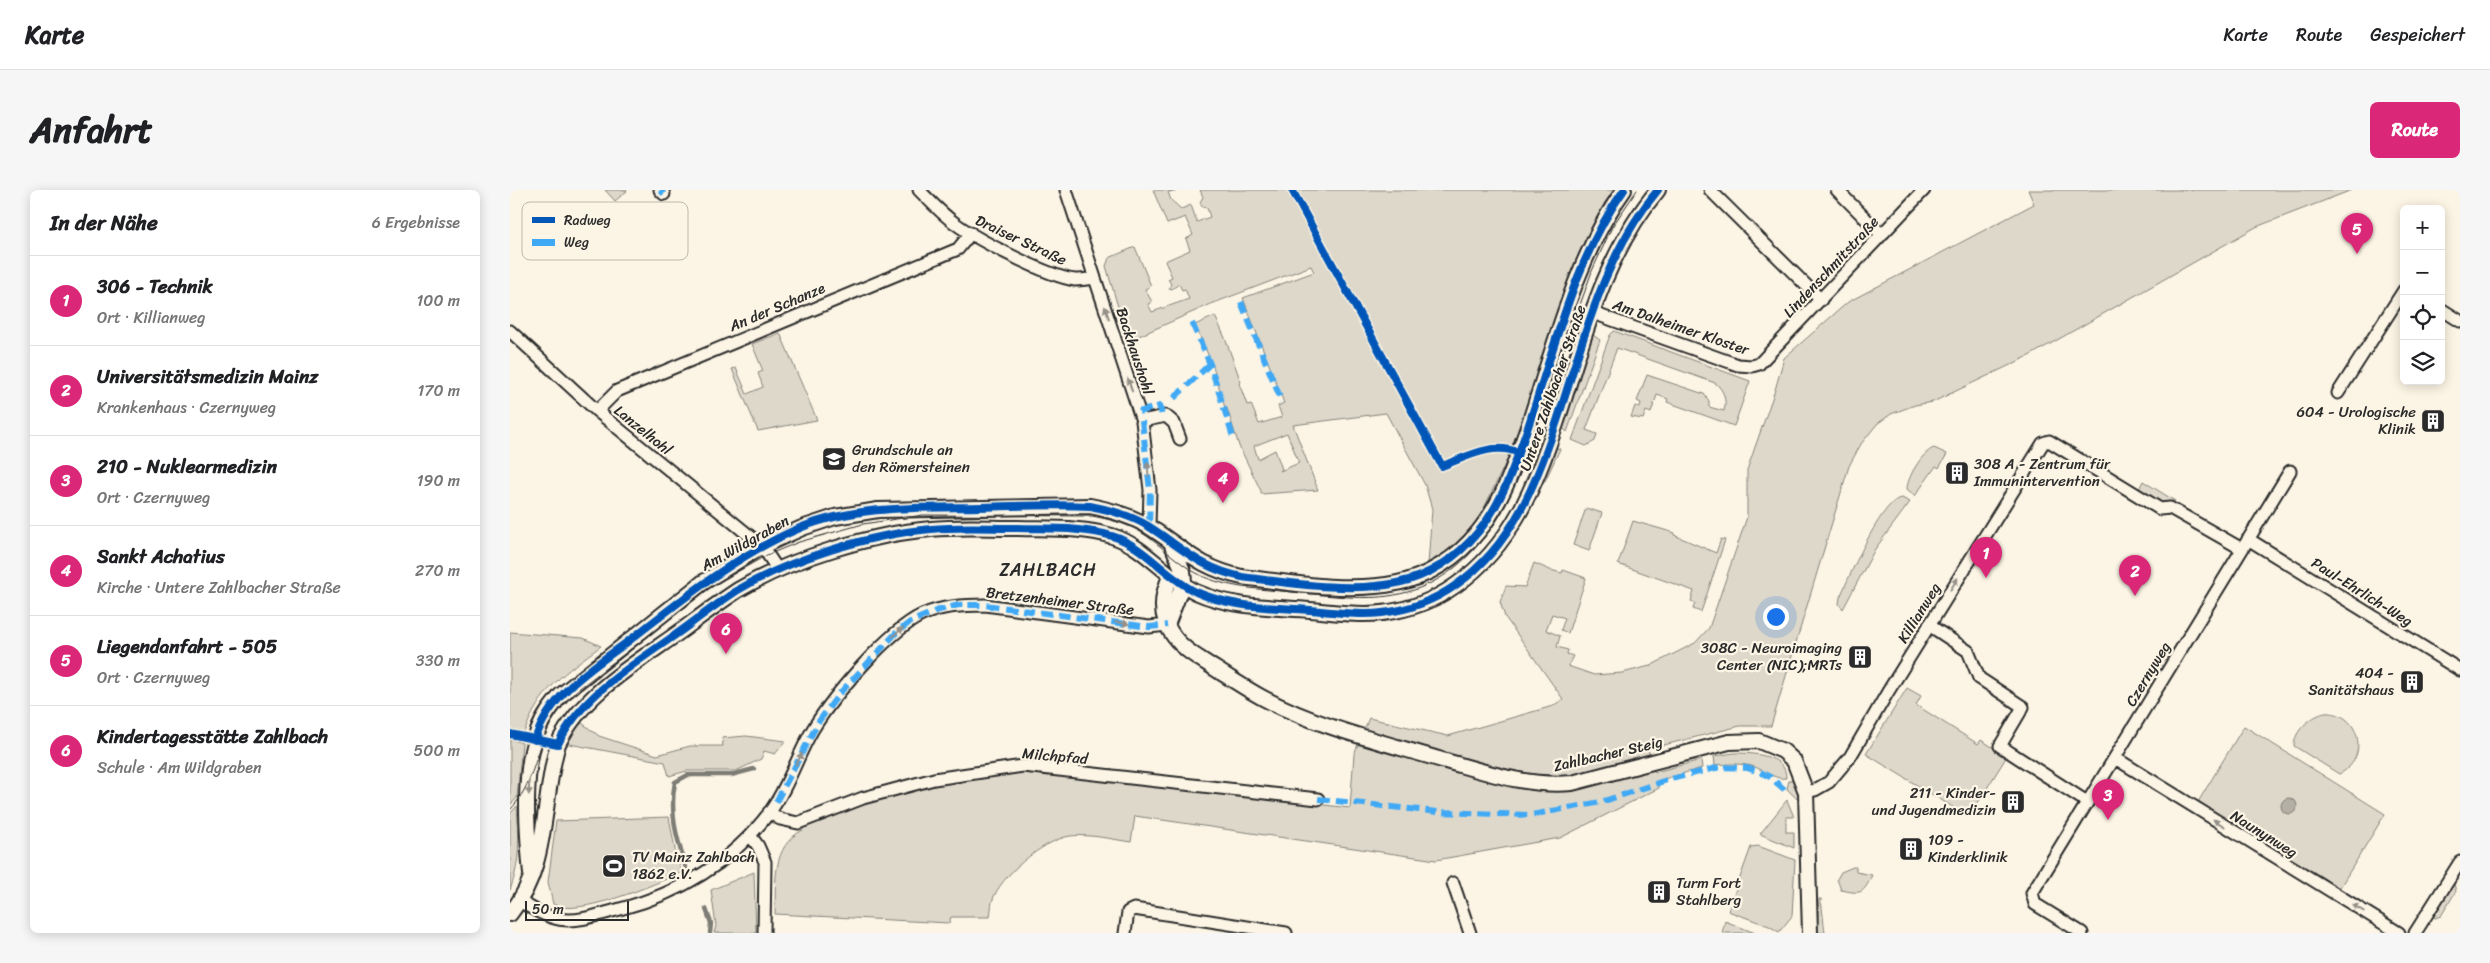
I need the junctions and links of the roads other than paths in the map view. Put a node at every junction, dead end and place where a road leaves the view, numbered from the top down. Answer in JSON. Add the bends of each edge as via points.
{"nodes":[{"id":1,"x":919,"y":190,"type":"edge"},
{"id":2,"x":1066,"y":190,"type":"edge"},
{"id":3,"x":1624,"y":190,"type":"edge"},
{"id":4,"x":1658,"y":190,"type":"edge"},
{"id":5,"x":1710,"y":190,"type":"edge"},
{"id":6,"x":1838,"y":190,"type":"edge"},
{"id":7,"x":1924,"y":190,"type":"edge"},
{"id":8,"x":971,"y":234,"type":"junction"},
{"id":9,"x":1882,"y":235,"type":"junction"},
{"id":10,"x":1095,"y":278,"type":"junction"},
{"id":11,"x":2401,"y":295,"type":"edge"},
{"id":12,"x":1821,"y":300,"type":"junction"},
{"id":13,"x":2445,"y":312,"type":"edge"},
{"id":14,"x":1593,"y":313,"type":"junction"},
{"id":15,"x":2460,"y":321,"type":"edge"},
{"id":16,"x":510,"y":331,"type":"edge"},
{"id":17,"x":1758,"y":364,"type":"joint"},
{"id":18,"x":2338,"y":393,"type":"dead end"},
{"id":19,"x":597,"y":412,"type":"junction"},
{"id":20,"x":1142,"y":421,"type":"junction"},
{"id":21,"x":1180,"y":439,"type":"dead end"},
{"id":22,"x":2290,"y":470,"type":"dead end"},
{"id":23,"x":1148,"y":527,"type":"junction"},
{"id":24,"x":2248,"y":539,"type":"junction"},
{"id":25,"x":1172,"y":545,"type":"junction"},
{"id":26,"x":762,"y":546,"type":"junction"},
{"id":27,"x":1133,"y":546,"type":"junction"},
{"id":28,"x":2242,"y":549,"type":"junction"},
{"id":29,"x":778,"y":570,"type":"junction"},
{"id":30,"x":1219,"y":571,"type":"junction"},
{"id":31,"x":1179,"y":577,"type":"junction"},
{"id":32,"x":1167,"y":625,"type":"junction"},
{"id":33,"x":1928,"y":625,"type":"junction"},
{"id":34,"x":2460,"y":670,"type":"edge"},
{"id":35,"x":2115,"y":758,"type":"junction"},
{"id":36,"x":1806,"y":792,"type":"junction"},
{"id":37,"x":1318,"y":799,"type":"dead end"},
{"id":38,"x":2087,"y":802,"type":"junction"},
{"id":39,"x":773,"y":807,"type":"junction"},
{"id":40,"x":528,"y":821,"type":"junction"},
{"id":41,"x":544,"y":823,"type":"junction"},
{"id":42,"x":750,"y":835,"type":"junction"},
{"id":43,"x":2460,"y":862,"type":"edge"},
{"id":44,"x":531,"y":880,"type":"junction"},
{"id":45,"x":1454,"y":883,"type":"dead end"},
{"id":46,"x":520,"y":901,"type":"junction"},
{"id":47,"x":510,"y":914,"type":"edge"},
{"id":48,"x":764,"y":933,"type":"edge"},
{"id":49,"x":1125,"y":933,"type":"edge"},
{"id":50,"x":1286,"y":933,"type":"edge"},
{"id":51,"x":1470,"y":933,"type":"edge"},
{"id":52,"x":1810,"y":933,"type":"edge"},
{"id":53,"x":2082,"y":933,"type":"edge"},
{"id":54,"x":2399,"y":933,"type":"edge"},
{"id":55,"x":2415,"y":933,"type":"edge"}],
"edges":[{"from":1,"to":8,"type":"street","name":"Draiser Straße"},
{"from":2,"to":10,"type":"street","name":"Backhaushohl"},
{"from":3,"to":30,"type":"street","name":"Untere Zahlbacher Straße","via":[[1589,249],[1519,453],[1501,496],[1479,532],[1461,550],[1427,572],[1384,586],[1327,586],[1242,577]]},
{"from":4,"to":14,"type":"street","name":"Untere Zahlbacher Straße","via":[[1626,236]]},
{"from":5,"to":12,"type":"street"},
{"from":6,"to":9,"type":"street"},
{"from":7,"to":9,"type":"street","name":"Lindenschmitstraße"},
{"from":8,"to":10,"type":"street","name":"Draiser Straße","via":[[1066,278]]},
{"from":8,"to":19,"type":"street","name":"An der Schanze","via":[[958,249],[616,391]]},
{"from":9,"to":12,"type":"street","name":"Lindenschmitstraße"},
{"from":20,"to":10,"type":"street","name":"Backhaushohl","one_way":true},
{"from":11,"to":18,"type":"street"},
{"from":12,"to":17,"type":"street","name":"Lindenschmitstraße"},
{"from":13,"to":15,"type":"street"},
{"from":14,"to":17,"type":"street","name":"Am Dalheimer Kloster","via":[[1738,365]]},
{"from":14,"to":31,"type":"street","name":"Untere Zahlbacher Straße","via":[[1541,467],[1518,516],[1485,562],[1456,586],[1438,597],[1405,609],[1362,614],[1225,602]]},
{"from":16,"to":19,"type":"street","name":"Lanzelhohl"},
{"from":19,"to":26,"type":"street","name":"Lanzelhohl"},
{"from":20,"to":21,"type":"street","via":[[1166,416],[1174,423]]},
{"from":23,"to":20,"type":"street","name":"Backhaushohl","one_way":true,"via":[[1150,490]]},
{"from":22,"to":24,"type":"street","name":"Czernyweg"},
{"from":23,"to":25,"type":"street","name":"Am Wildgraben"},
{"from":23,"to":26,"type":"street","name":"Am Wildgraben","via":[[1116,512],[1084,506],[908,508],[834,517]]},
{"from":23,"to":27,"type":"street","via":[[1142,540]]},
{"from":24,"to":28,"type":"street","name":"Czernyweg"},
{"from":24,"to":34,"type":"street","name":"Paul-Ehrlich-Weg"},
{"from":25,"to":30,"type":"street","name":"Untere Zahlbacher Straße","via":[[1197,562]]},
{"from":25,"to":31,"type":"street"},
{"from":26,"to":29,"type":"street","name":"Am Wildgraben"},
{"from":26,"to":40,"type":"street","name":"Am Wildgraben","one_way":true,"via":[[702,583],[561,695],[544,718],[535,740],[529,770]]},
{"from":27,"to":29,"type":"street","via":[[1108,535],[1083,530],[938,528],[882,537]]},
{"from":27,"to":31,"type":"street"},
{"from":33,"to":28,"type":"street","name":"Killianweg","one_way":true,"via":[[2043,443],[2049,441],[2160,510],[2170,508]]},
{"from":28,"to":35,"type":"street","name":"Czernyweg"},
{"from":29,"to":41,"type":"street","via":[[719,603],[581,708],[558,744]]},
{"from":30,"to":31,"type":"street"},
{"from":31,"to":32,"type":"street"},
{"from":32,"to":36,"type":"street","name":"Zahlbacher Steig","via":[[1174,637],[1191,652],[1262,698],[1362,737],[1493,775],[1531,783],[1572,782],[1709,746],[1754,741],[1770,744],[1794,761]]},
{"from":39,"to":32,"type":"street","name":"Bretzenheimer Straße","one_way":true,"via":[[813,730],[840,694],[896,633],[923,615],[959,605],[985,605],[1149,628]]},
{"from":33,"to":36,"type":"street","name":"Killianweg","via":[[1840,772],[1829,782]]},
{"from":33,"to":38,"type":"street","via":[[1968,651],[1979,678],[2023,707],[2000,746]]},
{"from":35,"to":38,"type":"street","name":"Czernyweg"},
{"from":54,"to":35,"type":"street","name":"Naunynweg","one_way":true},
{"from":36,"to":52,"type":"street","name":"Zahlbacher Steig"},
{"from":37,"to":39,"type":"street","name":"Milchpfad","via":[[1023,766],[934,779],[863,798],[798,823],[780,819]]},
{"from":38,"to":53,"type":"street","name":"Czernyweg","via":[[2032,893],[2035,904]]},
{"from":39,"to":42,"type":"street","name":"Bretzenheimer Straße"},
{"from":40,"to":41,"type":"street","via":[[536,830]]},
{"from":40,"to":44,"type":"street","name":"Am Wildgraben"},
{"from":41,"to":44,"type":"street","via":[[538,862]]},
{"from":42,"to":46,"type":"street","name":"Bretzenheimer Straße","via":[[702,876],[642,903],[574,921],[548,918]]},
{"from":42,"to":48,"type":"street","via":[[765,862]]},
{"from":43,"to":55,"type":"street"},
{"from":44,"to":46,"type":"street"},
{"from":45,"to":51,"type":"street"},
{"from":46,"to":47,"type":"street"},
{"from":49,"to":50,"type":"street","via":[[1128,912],[1134,909]]}]}
